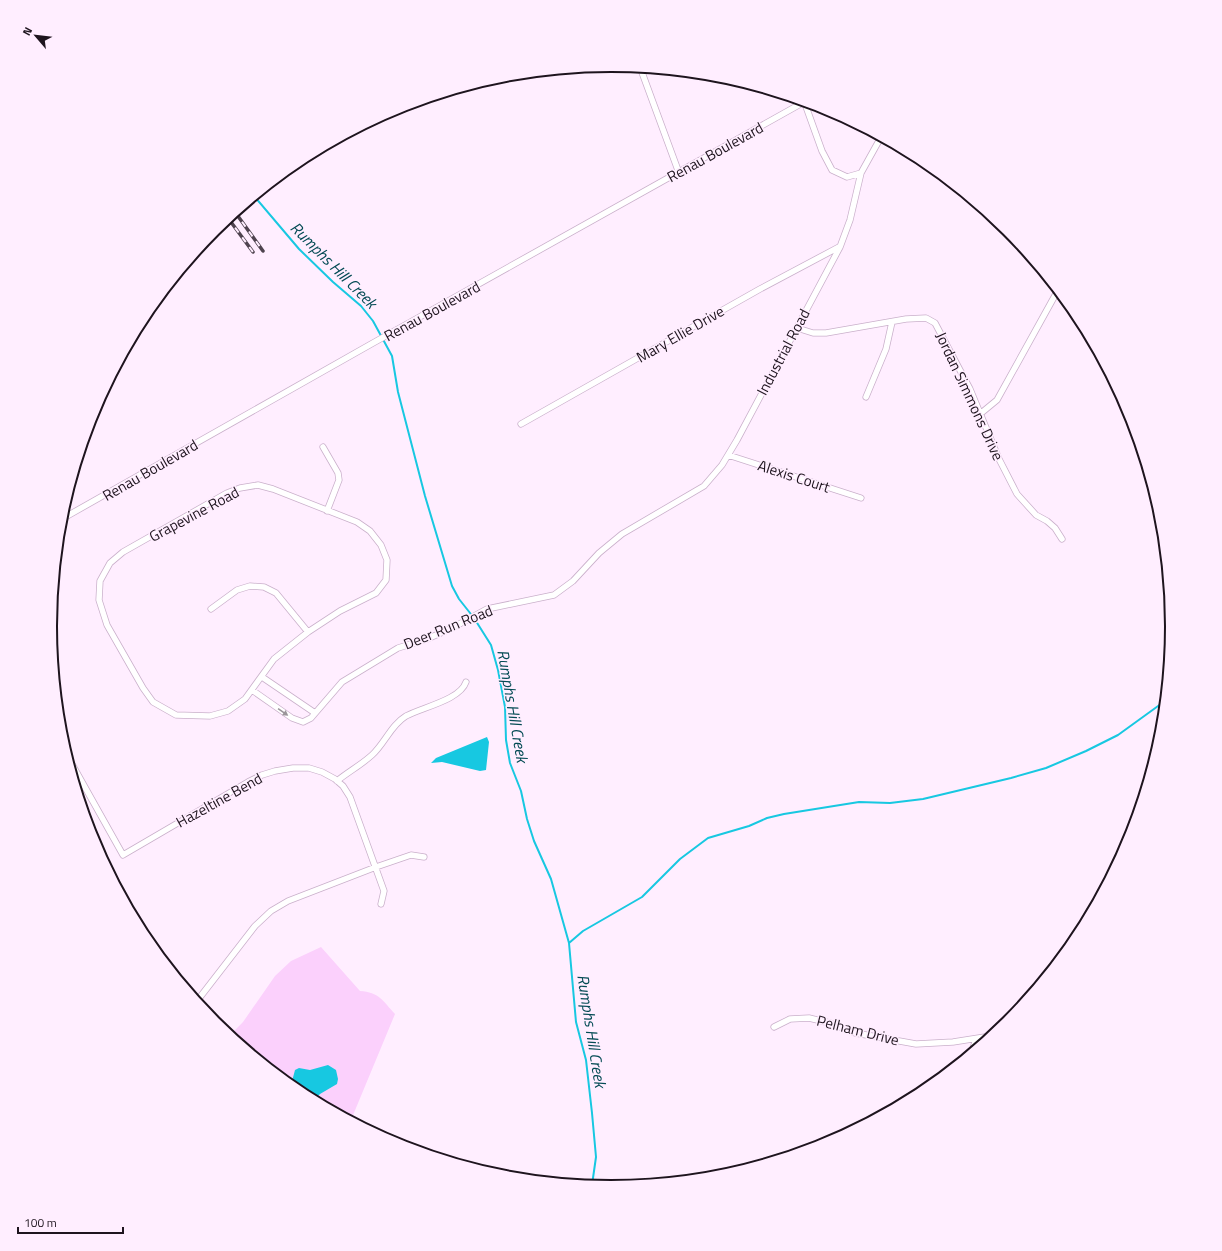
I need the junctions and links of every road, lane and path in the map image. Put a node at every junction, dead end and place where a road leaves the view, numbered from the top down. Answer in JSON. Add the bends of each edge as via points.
{"nodes":[{"id":1,"x":642,"y":73,"type":"edge"},
{"id":2,"x":798,"y":104,"type":"edge"},
{"id":3,"x":806,"y":108,"type":"edge"},
{"id":4,"x":879,"y":141,"type":"edge"},
{"id":5,"x":679,"y":173,"type":"junction"},
{"id":6,"x":861,"y":173,"type":"junction"},
{"id":7,"x":840,"y":247,"type":"junction"},
{"id":8,"x":1056,"y":294,"type":"edge"},
{"id":9,"x":892,"y":322,"type":"junction"},
{"id":10,"x":797,"y":328,"type":"junction"},
{"id":11,"x":866,"y":397,"type":"dead end"},
{"id":12,"x":980,"y":414,"type":"junction"},
{"id":13,"x":521,"y":424,"type":"dead end"},
{"id":14,"x":324,"y":447,"type":"dead end"},
{"id":15,"x":728,"y":455,"type":"junction"},
{"id":16,"x":861,"y":498,"type":"dead end"},
{"id":17,"x":670,"y":507,"type":"joint"},
{"id":18,"x":327,"y":511,"type":"junction"},
{"id":19,"x":68,"y":515,"type":"edge"},
{"id":20,"x":1062,"y":539,"type":"dead end"},
{"id":21,"x":211,"y":608,"type":"dead end"},
{"id":22,"x":308,"y":632,"type":"junction"},
{"id":23,"x":262,"y":677,"type":"junction"},
{"id":24,"x":466,"y":682,"type":"dead end"},
{"id":25,"x":252,"y":690,"type":"junction"},
{"id":26,"x":315,"y":713,"type":"junction"},
{"id":27,"x":77,"y":774,"type":"edge"},
{"id":28,"x":337,"y":781,"type":"junction"},
{"id":29,"x":424,"y":857,"type":"dead end"},
{"id":30,"x":376,"y":867,"type":"junction"},
{"id":31,"x":381,"y":904,"type":"dead end"},
{"id":32,"x":200,"y":997,"type":"edge"},
{"id":33,"x":774,"y":1027,"type":"dead end"},
{"id":34,"x":980,"y":1038,"type":"edge"},
{"id":35,"x":976,"y":1039,"type":"junction"},
{"id":36,"x":975,"y":1043,"type":"edge"}],
"edges":[{"from":1,"to":5,"type":"street"},
{"from":2,"to":5,"type":"street","name":"Renau Boulevard"},
{"from":3,"to":6,"type":"street","via":[[822,151],[832,170],[847,178]]},
{"from":4,"to":6,"type":"street","name":"Industrial Road"},
{"from":5,"to":19,"type":"street","name":"Renau Boulevard"},
{"from":6,"to":7,"type":"street","name":"Industrial Road","via":[[850,220]]},
{"from":7,"to":10,"type":"street","name":"Industrial Road"},
{"from":7,"to":13,"type":"street","name":"Mary Ellie Drive","via":[[760,289]]},
{"from":8,"to":12,"type":"street","via":[[997,400]]},
{"from":9,"to":10,"type":"street","name":"Jordan Simmons Drive","via":[[826,333],[813,333]]},
{"from":9,"to":11,"type":"street","via":[[886,349]]},
{"from":9,"to":12,"type":"street","name":"Jordan Simmons Drive","via":[[926,318],[935,323],[970,389]]},
{"from":10,"to":15,"type":"street","name":"Industrial Road"},
{"from":12,"to":20,"type":"street","name":"Jordan Simmons Drive","via":[[1017,494],[1036,515],[1047,520],[1055,528]]},
{"from":14,"to":18,"type":"street","via":[[338,472],[339,480]]},
{"from":15,"to":16,"type":"street","name":"Alexis Court"},
{"from":15,"to":17,"type":"street","name":"Industrial Road","via":[[704,486]]},
{"from":17,"to":26,"type":"street","name":"Deer Run Road","via":[[622,534],[599,553],[573,581],[554,595],[487,609],[452,628],[398,648],[342,682]]},
{"from":18,"to":22,"type":"street","name":"Grapevine Road","via":[[357,522],[370,531],[387,560],[386,580],[376,593],[340,611]]},
{"from":18,"to":25,"type":"street","name":"Grapevine Road","via":[[258,485],[240,488],[123,552],[110,564],[100,581],[99,600],[108,625],[153,702],[176,715],[210,716],[228,711],[245,699]]},
{"from":21,"to":22,"type":"street","via":[[237,590],[250,586],[264,587],[276,593]]},
{"from":22,"to":23,"type":"street","name":"Grapevine Road","via":[[274,659]]},
{"from":23,"to":25,"type":"street","name":"Grapevine Road"},
{"from":23,"to":26,"type":"street"},
{"from":24,"to":28,"type":"street","via":[[465,687],[455,695],[400,721],[373,754]]},
{"from":25,"to":26,"type":"street","one_way":true,"via":[[299,722],[311,718]]},
{"from":27,"to":28,"type":"street","name":"Hazeltine Bend","via":[[123,856],[262,775],[293,768],[309,768]]},
{"from":28,"to":30,"type":"street","name":"Hazeltine Bend","via":[[350,797]]},
{"from":29,"to":30,"type":"street","via":[[411,855]]},
{"from":30,"to":31,"type":"street","name":"Hazeltine Bend","via":[[384,892]]},
{"from":30,"to":32,"type":"street","via":[[288,901],[271,911],[255,926]]},
{"from":33,"to":35,"type":"street","name":"Pelham Drive","via":[[790,1019],[809,1018],[855,1033],[916,1044]]},
{"from":34,"to":35,"type":"street","name":"Pelham Drive"},
{"from":35,"to":36,"type":"street"}]}
